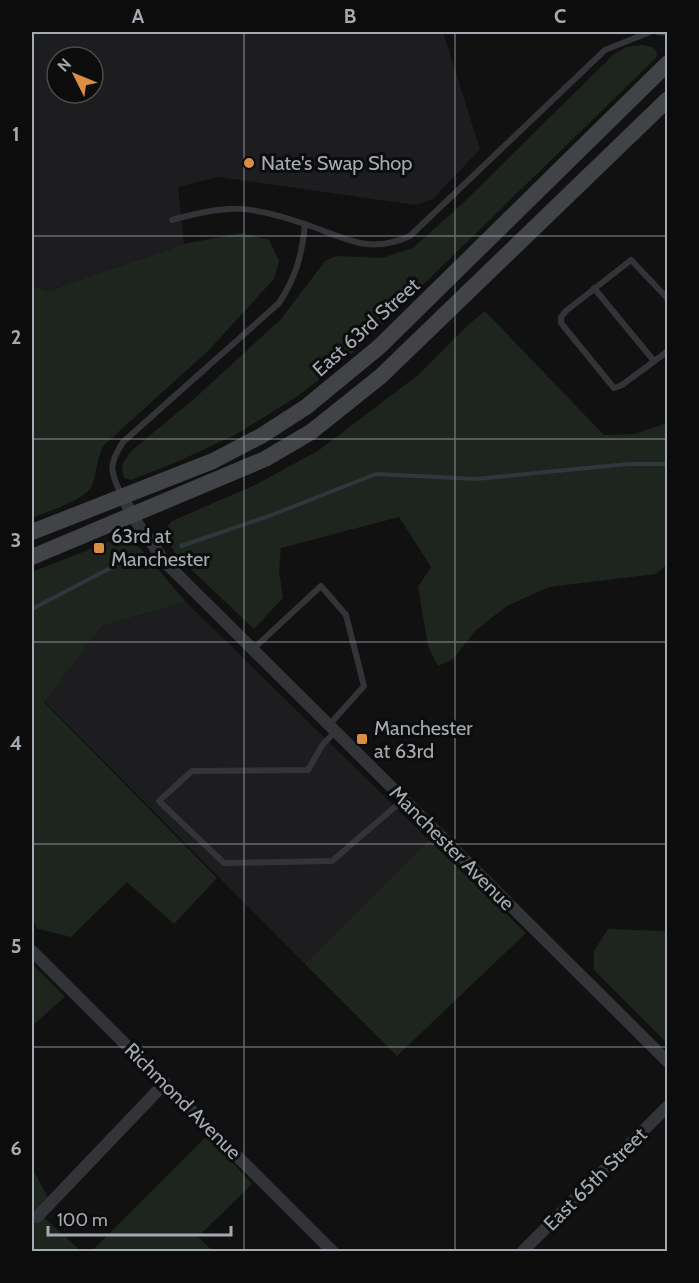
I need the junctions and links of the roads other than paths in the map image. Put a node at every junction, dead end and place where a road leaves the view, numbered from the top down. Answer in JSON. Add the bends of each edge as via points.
{"nodes":[{"id":1,"x":650,"y":32,"type":"edge"},
{"id":2,"x":658,"y":32,"type":"edge"},
{"id":3,"x":668,"y":33,"type":"edge"},
{"id":4,"x":668,"y":63,"type":"edge"},
{"id":5,"x":668,"y":99,"type":"edge"},
{"id":6,"x":172,"y":220,"type":"dead end"},
{"id":7,"x":305,"y":224,"type":"junction"},
{"id":8,"x":594,"y":288,"type":"junction"},
{"id":9,"x":668,"y":299,"type":"edge"},
{"id":10,"x":668,"y":351,"type":"edge"},
{"id":11,"x":654,"y":361,"type":"junction"},
{"id":12,"x":123,"y":496,"type":"junction"},
{"id":13,"x":132,"y":516,"type":"junction"},
{"id":14,"x":32,"y":532,"type":"edge"},
{"id":15,"x":32,"y":557,"type":"edge"},
{"id":16,"x":252,"y":650,"type":"junction"},
{"id":17,"x":332,"y":729,"type":"junction"},
{"id":18,"x":403,"y":800,"type":"junction"},
{"id":19,"x":32,"y":951,"type":"edge"},
{"id":20,"x":668,"y":1062,"type":"edge"},
{"id":21,"x":165,"y":1083,"type":"junction"},
{"id":22,"x":668,"y":1106,"type":"edge"},
{"id":23,"x":37,"y":1217,"type":"dead end"},
{"id":24,"x":333,"y":1251,"type":"edge"},
{"id":25,"x":522,"y":1251,"type":"edge"}],
"edges":[{"from":1,"to":7,"type":"lane","via":[[605,50],[410,236],[391,245],[370,247]]},
{"from":2,"to":3,"type":"lane"},
{"from":4,"to":12,"type":"main road","name":"East 63rd Street","via":[[340,382],[261,436],[213,461]]},
{"from":5,"to":13,"type":"main road","via":[[348,405],[265,459]]},
{"from":6,"to":7,"type":"lane","via":[[213,208],[238,208],[270,212]]},
{"from":7,"to":12,"type":"lane","via":[[299,263],[279,303],[123,442],[113,458],[112,474]]},
{"from":8,"to":9,"type":"lane","via":[[631,260]]},
{"from":8,"to":11,"type":"lane"},
{"from":8,"to":11,"type":"lane","via":[[566,311],[561,322],[608,384],[614,388],[622,385]]},
{"from":10,"to":11,"type":"lane"},
{"from":12,"to":13,"type":"street","name":"Manchester Avenue"},
{"from":12,"to":14,"type":"main road","name":"East 63rd Street"},
{"from":13,"to":15,"type":"main road"},
{"from":13,"to":16,"type":"street","name":"Manchester Avenue","via":[[166,563]]},
{"from":16,"to":17,"type":"street","name":"Manchester Avenue"},
{"from":16,"to":17,"type":"lane","via":[[321,586],[346,615],[364,687]]},
{"from":17,"to":18,"type":"street","name":"Manchester Avenue"},
{"from":17,"to":18,"type":"lane","via":[[308,770],[192,771],[159,801],[224,863],[332,861]]},
{"from":18,"to":20,"type":"street","name":"Manchester Avenue"},
{"from":19,"to":21,"type":"street","name":"Richmond Avenue"},
{"from":21,"to":23,"type":"street"},
{"from":21,"to":24,"type":"street","name":"Richmond Avenue"},
{"from":22,"to":25,"type":"street","name":"East 65th Street"}]}
